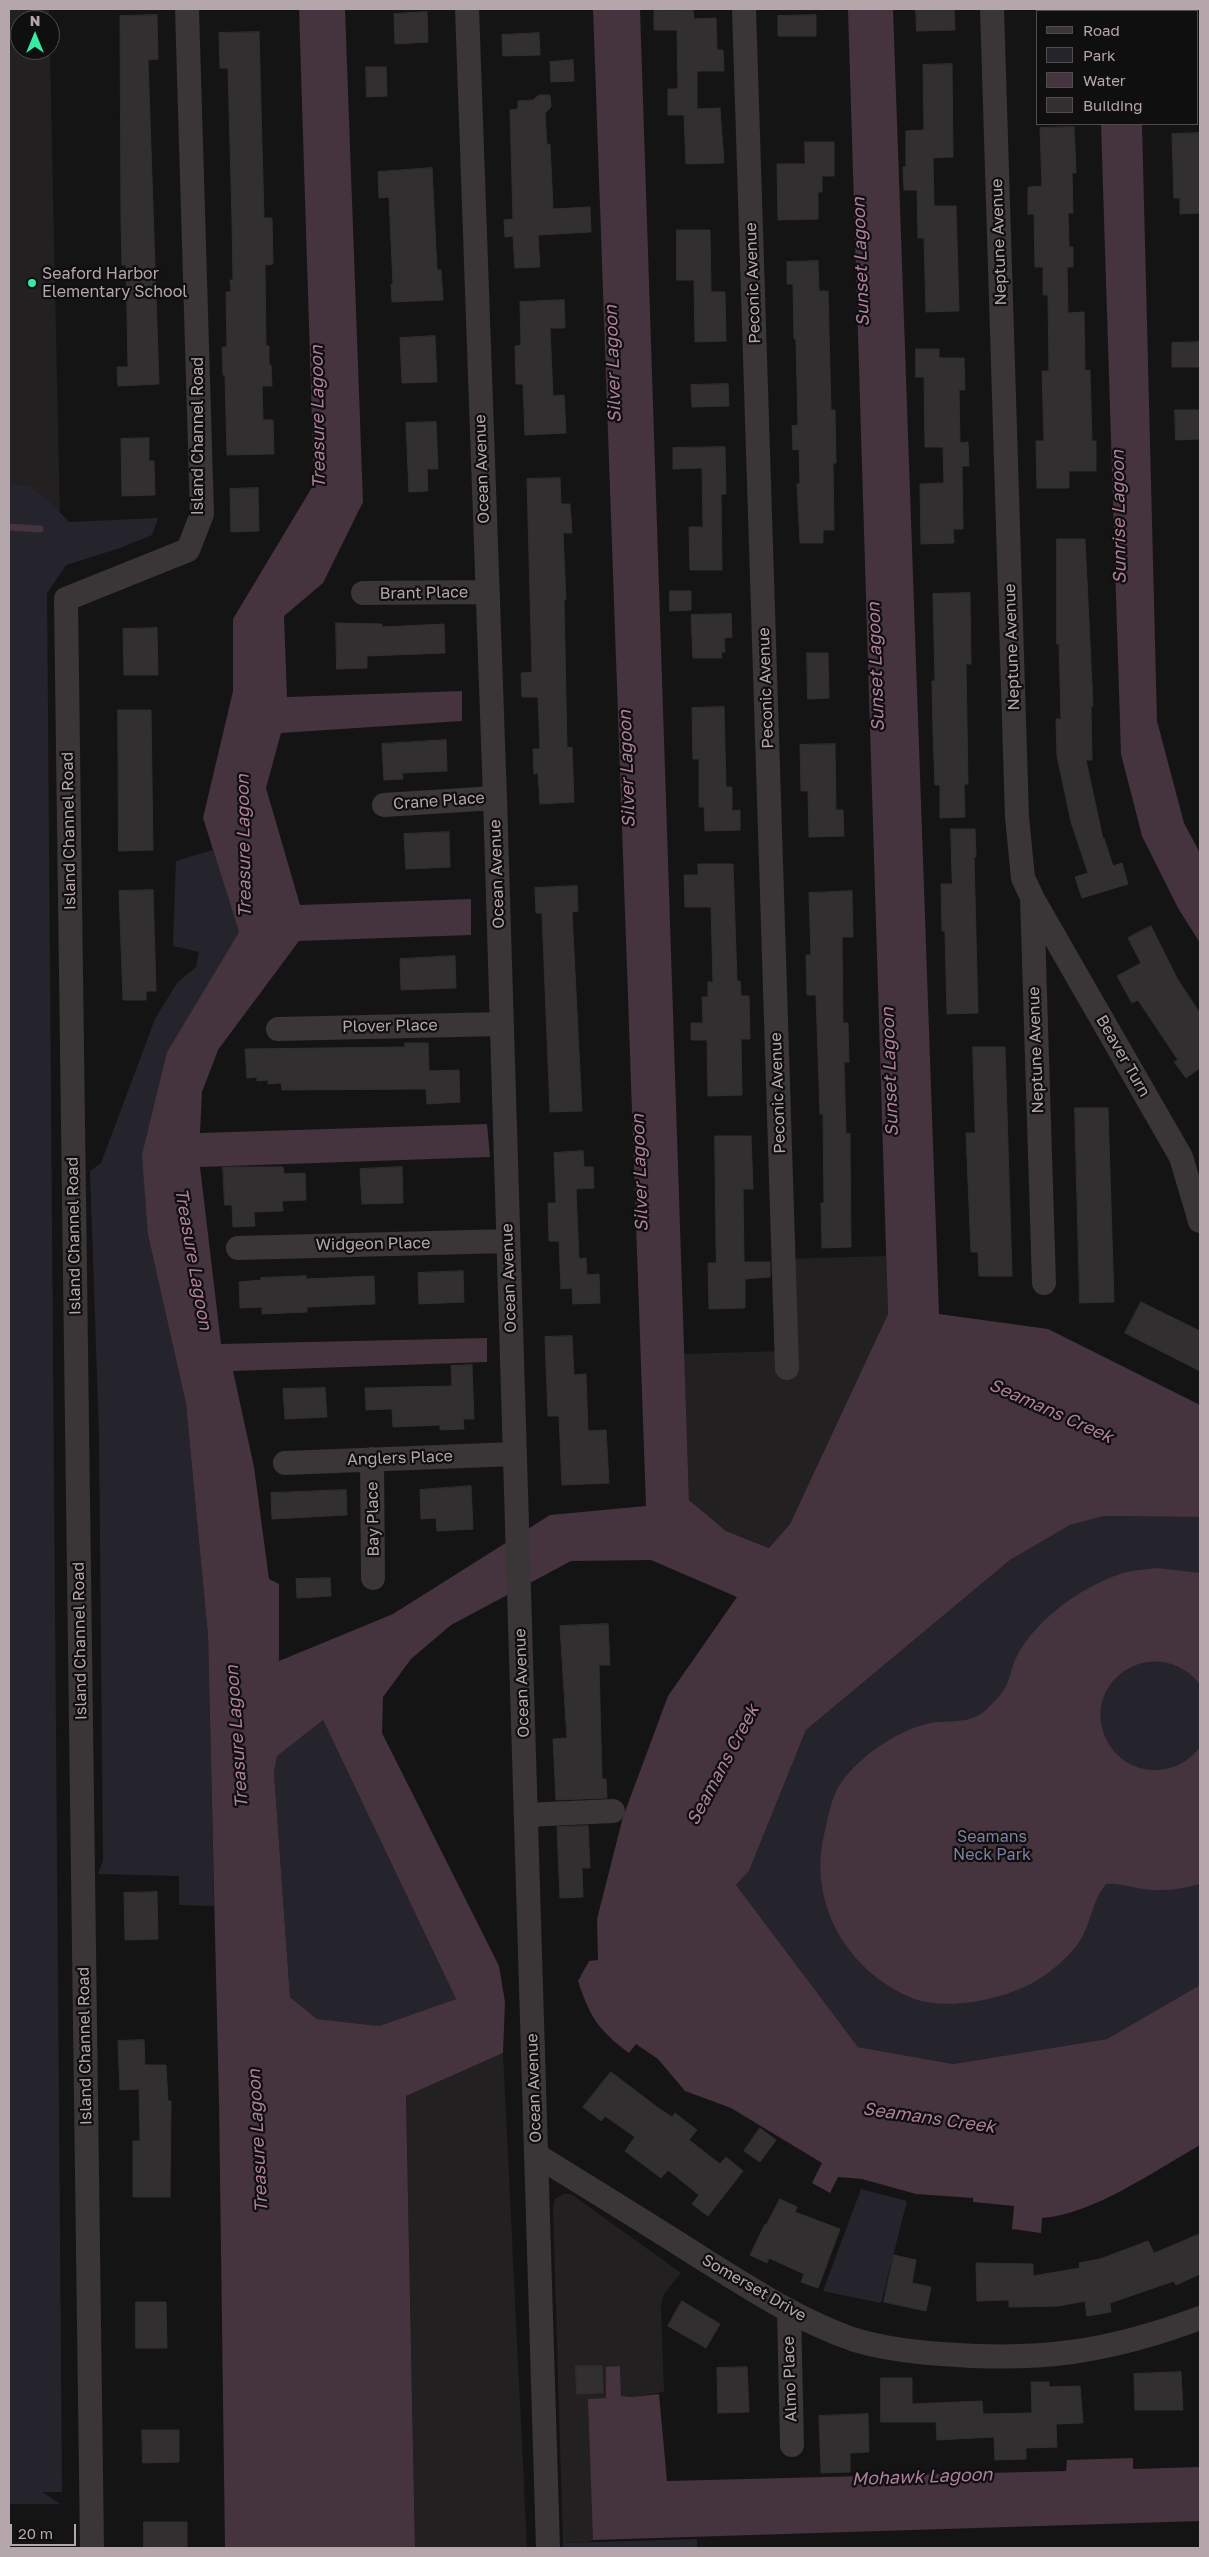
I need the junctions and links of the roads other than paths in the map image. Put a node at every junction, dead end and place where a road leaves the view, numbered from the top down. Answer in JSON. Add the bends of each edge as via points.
{"nodes":[{"id":1,"x":188,"y":9,"type":"edge"},
{"id":2,"x":467,"y":9,"type":"edge"},
{"id":3,"x":744,"y":9,"type":"edge"},
{"id":4,"x":992,"y":9,"type":"edge"},
{"id":5,"x":486,"y":592,"type":"junction"},
{"id":6,"x":362,"y":593,"type":"dead end"},
{"id":7,"x":494,"y":798,"type":"junction"},
{"id":8,"x":384,"y":805,"type":"dead end"},
{"id":9,"x":1032,"y":897,"type":"junction"},
{"id":10,"x":501,"y":1024,"type":"junction"},
{"id":11,"x":278,"y":1028,"type":"dead end"},
{"id":12,"x":1200,"y":1221,"type":"edge"},
{"id":13,"x":508,"y":1241,"type":"junction"},
{"id":14,"x":238,"y":1248,"type":"dead end"},
{"id":15,"x":1044,"y":1283,"type":"dead end"},
{"id":16,"x":787,"y":1368,"type":"dead end"},
{"id":17,"x":515,"y":1454,"type":"junction"},
{"id":18,"x":372,"y":1459,"type":"junction"},
{"id":19,"x":285,"y":1463,"type":"dead end"},
{"id":20,"x":373,"y":1578,"type":"dead end"},
{"id":21,"x":613,"y":1811,"type":"dead end"},
{"id":22,"x":526,"y":1815,"type":"junction"},
{"id":23,"x":536,"y":2155,"type":"junction"},
{"id":24,"x":789,"y":2312,"type":"junction"},
{"id":25,"x":1200,"y":2318,"type":"edge"},
{"id":26,"x":792,"y":2446,"type":"dead end"},
{"id":27,"x":92,"y":2548,"type":"edge"},
{"id":28,"x":548,"y":2548,"type":"edge"}],
"edges":[{"from":1,"to":27,"type":"street","name":"Island Channel Road","via":[[202,514],[188,550],[66,599]]},
{"from":2,"to":5,"type":"street","name":"Ocean Avenue"},
{"from":3,"to":16,"type":"street","name":"Peconic Avenue"},
{"from":4,"to":9,"type":"street","name":"Neptune Avenue","via":[[1017,817],[1023,878]]},
{"from":5,"to":6,"type":"street","name":"Brant Place"},
{"from":5,"to":7,"type":"street","name":"Ocean Avenue"},
{"from":7,"to":8,"type":"street","name":"Crane Place"},
{"from":7,"to":10,"type":"street","name":"Ocean Avenue"},
{"from":9,"to":12,"type":"street","name":"Beaver Turn","via":[[1181,1157]]},
{"from":9,"to":15,"type":"street","name":"Neptune Avenue"},
{"from":10,"to":11,"type":"street","name":"Plover Place"},
{"from":10,"to":13,"type":"street","name":"Ocean Avenue"},
{"from":13,"to":14,"type":"street","name":"Widgeon Place"},
{"from":13,"to":17,"type":"street","name":"Ocean Avenue"},
{"from":17,"to":18,"type":"street","name":"Anglers Place"},
{"from":17,"to":22,"type":"street","name":"Ocean Avenue"},
{"from":18,"to":19,"type":"street","name":"Anglers Place"},
{"from":18,"to":20,"type":"street","name":"Bay Place"},
{"from":21,"to":22,"type":"street"},
{"from":22,"to":23,"type":"street","name":"Ocean Avenue"},
{"from":23,"to":24,"type":"street","name":"Somerset Drive"},
{"from":23,"to":28,"type":"street","name":"Ocean Avenue"},
{"from":24,"to":25,"type":"street","name":"Somerset Drive","via":[[853,2339],[918,2352],[983,2358],[1076,2353],[1154,2335]]},
{"from":24,"to":26,"type":"street","name":"Almo Place"}]}
